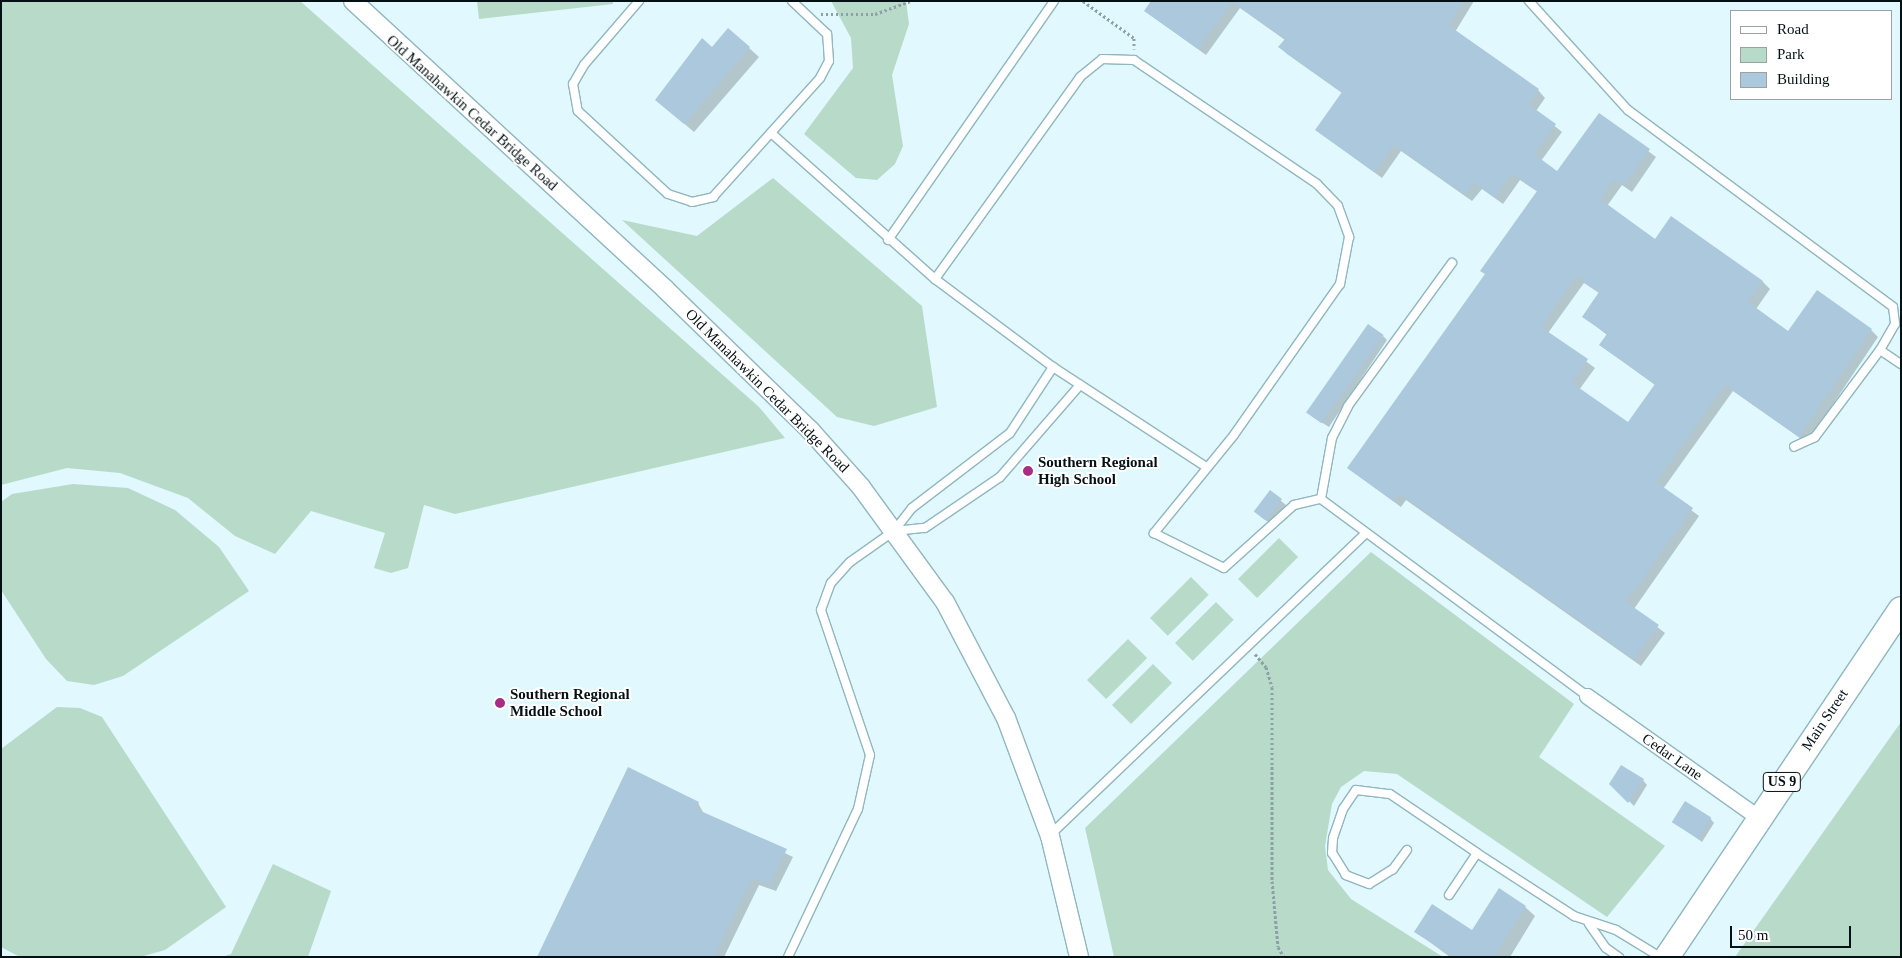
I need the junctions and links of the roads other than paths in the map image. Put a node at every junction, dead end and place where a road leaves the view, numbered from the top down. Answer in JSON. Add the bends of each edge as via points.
{"nodes":[{"id":1,"x":353,"y":1,"type":"edge"},
{"id":2,"x":639,"y":1,"type":"edge"},
{"id":3,"x":792,"y":1,"type":"edge"},
{"id":4,"x":1054,"y":1,"type":"edge"},
{"id":5,"x":1529,"y":1,"type":"edge"},
{"id":6,"x":771,"y":133,"type":"junction"},
{"id":7,"x":888,"y":240,"type":"junction"},
{"id":8,"x":1452,"y":263,"type":"dead end"},
{"id":9,"x":935,"y":279,"type":"junction"},
{"id":10,"x":1898,"y":327,"type":"edge"},
{"id":11,"x":1880,"y":350,"type":"junction"},
{"id":12,"x":1901,"y":364,"type":"edge"},
{"id":13,"x":1053,"y":367,"type":"junction"},
{"id":14,"x":1080,"y":385,"type":"junction"},
{"id":15,"x":1794,"y":447,"type":"dead end"},
{"id":16,"x":1205,"y":466,"type":"junction"},
{"id":17,"x":1321,"y":499,"type":"junction"},
{"id":18,"x":894,"y":531,"type":"junction"},
{"id":19,"x":1365,"y":534,"type":"junction"},
{"id":20,"x":1901,"y":609,"type":"edge"},
{"id":21,"x":1587,"y":696,"type":"joint"},
{"id":22,"x":1758,"y":818,"type":"junction"},
{"id":23,"x":1050,"y":836,"type":"junction"},
{"id":24,"x":1407,"y":850,"type":"dead end"},
{"id":25,"x":1476,"y":853,"type":"junction"},
{"id":26,"x":1449,"y":895,"type":"dead end"},
{"id":27,"x":1589,"y":924,"type":"junction"},
{"id":28,"x":788,"y":957,"type":"edge"},
{"id":29,"x":1079,"y":957,"type":"edge"},
{"id":30,"x":1619,"y":957,"type":"edge"},
{"id":31,"x":1660,"y":957,"type":"edge"},
{"id":32,"x":1667,"y":957,"type":"edge"}],
"edges":[{"from":1,"to":18,"type":"street","name":"Old Manahawkin Cedar Bridge Road","via":[[796,417],[861,487]]},
{"from":2,"to":6,"type":"lane","via":[[584,65],[573,84],[578,111],[668,194],[692,202],[713,197]]},
{"from":3,"to":6,"type":"lane","via":[[827,34],[829,62],[820,78]]},
{"from":4,"to":7,"type":"lane"},
{"from":5,"to":10,"type":"lane","via":[[1628,110],[1893,307]]},
{"from":6,"to":7,"type":"lane"},
{"from":7,"to":9,"type":"lane"},
{"from":8,"to":17,"type":"lane","via":[[1348,406],[1332,438]]},
{"from":9,"to":13,"type":"lane"},
{"from":9,"to":16,"type":"lane","via":[[1080,77],[1102,58],[1134,60],[1317,184],[1338,206],[1349,237],[1340,284],[1234,435]]},
{"from":10,"to":11,"type":"lane"},
{"from":11,"to":12,"type":"lane"},
{"from":11,"to":15,"type":"lane","via":[[1815,437]]},
{"from":13,"to":14,"type":"lane"},
{"from":13,"to":18,"type":"lane","via":[[1010,433],[912,508]]},
{"from":14,"to":16,"type":"lane"},
{"from":14,"to":18,"type":"lane","via":[[1000,477],[925,528]]},
{"from":16,"to":17,"type":"lane","via":[[1154,533],[1224,568],[1294,505]]},
{"from":17,"to":19,"type":"lane"},
{"from":18,"to":23,"type":"street","name":"Old Manahawkin Cedar Bridge Road","via":[[945,602],[1006,718]]},
{"from":18,"to":28,"type":"lane","via":[[850,562],[831,583],[821,610],[870,755],[858,809]]},
{"from":19,"to":21,"type":"lane"},
{"from":19,"to":23,"type":"lane"},
{"from":20,"to":22,"type":"highway","name":"Main Street","number":"US 9"},
{"from":21,"to":22,"type":"street","name":"Cedar Lane"},
{"from":22,"to":32,"type":"highway","name":"Main Street","number":"US 9"},
{"from":23,"to":29,"type":"street","name":"Old Manahawkin Cedar Bridge Road"},
{"from":24,"to":25,"type":"lane","via":[[1393,869],[1369,884],[1346,875],[1334,858],[1333,838],[1343,809],[1356,790],[1390,794]]},
{"from":25,"to":26,"type":"lane"},
{"from":25,"to":27,"type":"lane"},
{"from":27,"to":30,"type":"lane","via":[[1606,948]]},
{"from":27,"to":31,"type":"lane","via":[[1616,930]]}]}
